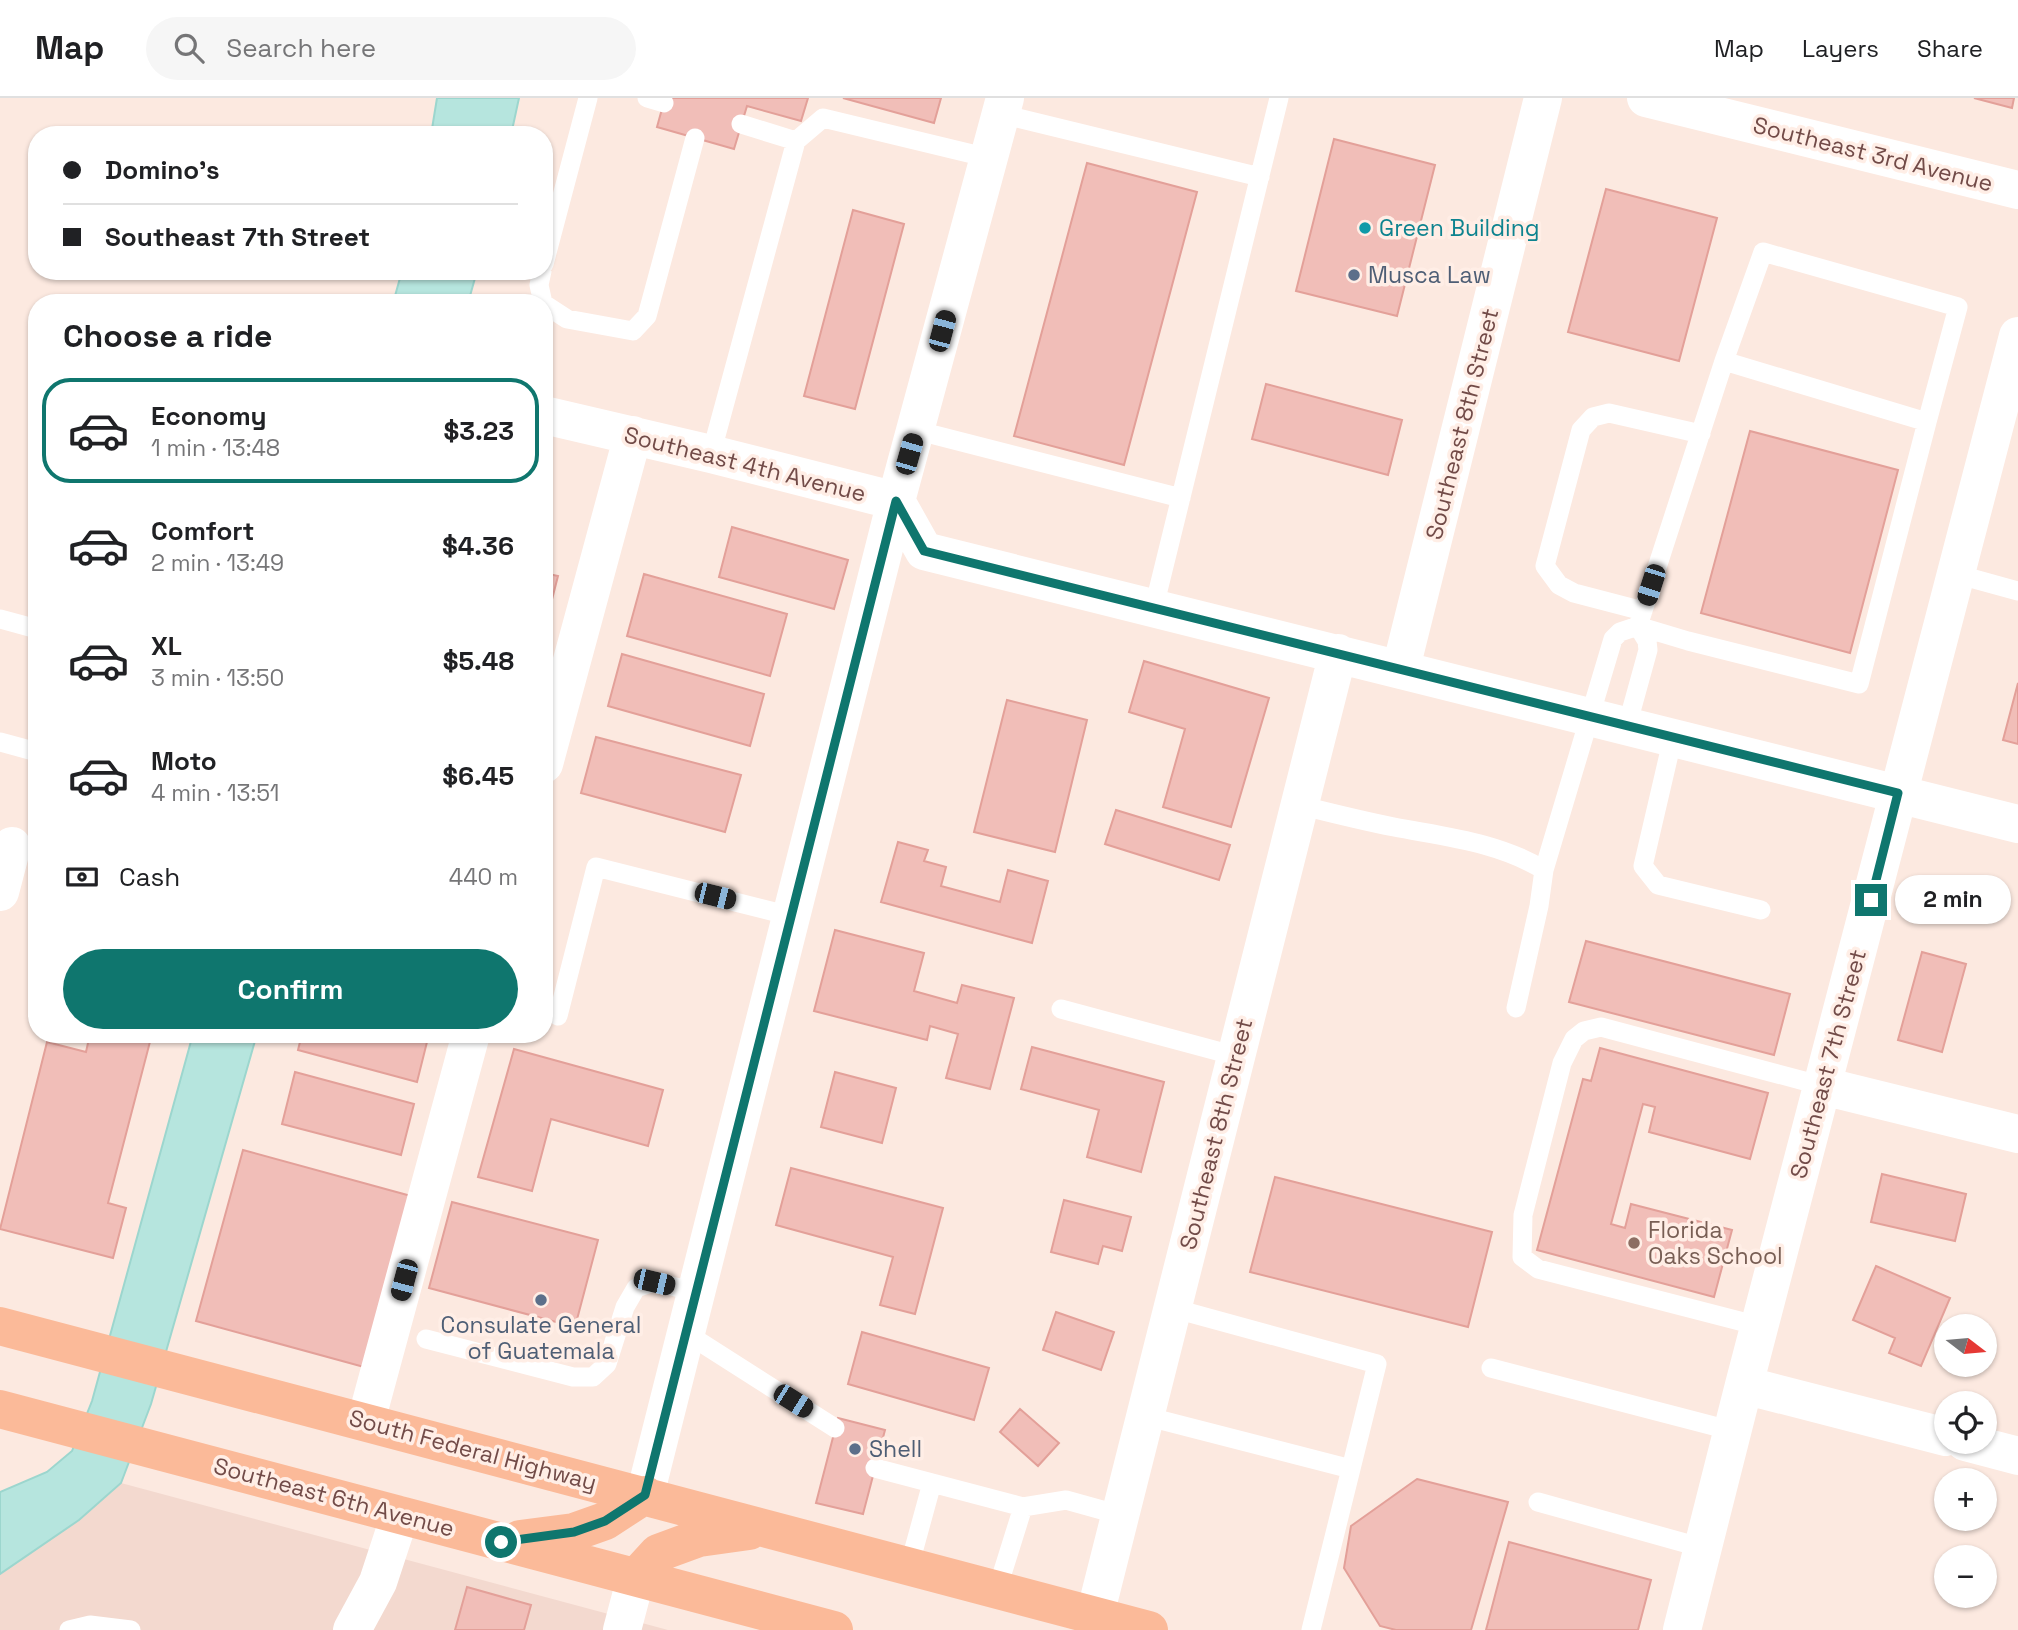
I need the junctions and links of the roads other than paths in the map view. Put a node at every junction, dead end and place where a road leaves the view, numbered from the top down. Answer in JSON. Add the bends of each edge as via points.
{"nodes":[{"id":1,"x":588,"y":98,"type":"edge"},
{"id":2,"x":1279,"y":98,"type":"edge"},
{"id":3,"x":1544,"y":98,"type":"edge"},
{"id":4,"x":1646,"y":98,"type":"edge"},
{"id":5,"x":1003,"y":106,"type":"edge"},
{"id":6,"x":741,"y":124,"type":"dead end"},
{"id":7,"x":695,"y":138,"type":"dead end"},
{"id":8,"x":796,"y":141,"type":"junction"},
{"id":9,"x":989,"y":158,"type":"junction"},
{"id":10,"x":1260,"y":177,"type":"junction"},
{"id":11,"x":2018,"y":190,"type":"edge"},
{"id":12,"x":553,"y":230,"type":"edge"},
{"id":13,"x":553,"y":310,"type":"edge"},
{"id":14,"x":2018,"y":336,"type":"edge"},
{"id":15,"x":1724,"y":361,"type":"junction"},
{"id":16,"x":2013,"y":378,"type":"edge"},
{"id":17,"x":553,"y":417,"type":"edge"},
{"id":18,"x":1927,"y":422,"type":"junction"},
{"id":19,"x":915,"y":430,"type":"junction"},
{"id":20,"x":1701,"y":434,"type":"junction"},
{"id":21,"x":634,"y":435,"type":"junction"},
{"id":22,"x":710,"y":454,"type":"junction"},
{"id":23,"x":1181,"y":498,"type":"junction"},
{"id":24,"x":896,"y":501,"type":"junction"},
{"id":25,"x":1956,"y":574,"type":"junction"},
{"id":26,"x":2018,"y":591,"type":"edge"},
{"id":27,"x":1154,"y":607,"type":"junction"},
{"id":28,"x":1640,"y":618,"type":"junction"},
{"id":29,"x":0,"y":619,"type":"edge"},
{"id":30,"x":28,"y":627,"type":"edge"},
{"id":31,"x":1338,"y":653,"type":"junction"},
{"id":32,"x":1401,"y":668,"type":"junction"},
{"id":33,"x":1589,"y":716,"type":"junction"},
{"id":34,"x":1627,"y":726,"type":"junction"},
{"id":35,"x":553,"y":731,"type":"edge"},
{"id":36,"x":1673,"y":737,"type":"junction"},
{"id":37,"x":0,"y":742,"type":"edge"},
{"id":38,"x":28,"y":750,"type":"edge"},
{"id":39,"x":1898,"y":793,"type":"junction"},
{"id":40,"x":1299,"y":805,"type":"junction"},
{"id":41,"x":2018,"y":824,"type":"edge"},
{"id":42,"x":19,"y":847,"type":"dead end"},
{"id":43,"x":1544,"y":870,"type":"junction"},
{"id":44,"x":0,"y":892,"type":"edge"},
{"id":45,"x":1761,"y":910,"type":"dead end"},
{"id":46,"x":792,"y":916,"type":"junction"},
{"id":47,"x":1516,"y":1008,"type":"dead end"},
{"id":48,"x":1061,"y":1009,"type":"dead end"},
{"id":49,"x":558,"y":1016,"type":"dead end"},
{"id":50,"x":469,"y":1043,"type":"edge"},
{"id":51,"x":1236,"y":1056,"type":"junction"},
{"id":52,"x":1823,"y":1086,"type":"junction"},
{"id":53,"x":2018,"y":1134,"type":"edge"},
{"id":54,"x":696,"y":1292,"type":"junction"},
{"id":55,"x":1172,"y":1308,"type":"junction"},
{"id":56,"x":0,"y":1326,"type":"edge"},
{"id":57,"x":1759,"y":1326,"type":"junction"},
{"id":58,"x":686,"y":1333,"type":"junction"},
{"id":59,"x":426,"y":1339,"type":"dead end"},
{"id":60,"x":1491,"y":1368,"type":"dead end"},
{"id":61,"x":1744,"y":1385,"type":"junction"},
{"id":62,"x":0,"y":1409,"type":"edge"},
{"id":63,"x":1145,"y":1416,"type":"junction"},
{"id":64,"x":366,"y":1421,"type":"junction"},
{"id":65,"x":835,"y":1428,"type":"dead end"},
{"id":66,"x":1733,"y":1431,"type":"junction"},
{"id":67,"x":1934,"y":1434,"type":"edge"},
{"id":68,"x":1997,"y":1450,"type":"edge"},
{"id":69,"x":2018,"y":1456,"type":"edge"},
{"id":70,"x":875,"y":1468,"type":"dead end"},
{"id":71,"x":1350,"y":1469,"type":"junction"},
{"id":72,"x":932,"y":1483,"type":"junction"},
{"id":73,"x":645,"y":1495,"type":"junction"},
{"id":74,"x":1538,"y":1502,"type":"dead end"},
{"id":75,"x":1023,"y":1507,"type":"junction"},
{"id":76,"x":400,"y":1515,"type":"junction"},
{"id":77,"x":1120,"y":1515,"type":"junction"},
{"id":78,"x":765,"y":1529,"type":"junction"},
{"id":79,"x":501,"y":1542,"type":"junction"},
{"id":80,"x":1703,"y":1548,"type":"junction"},
{"id":81,"x":909,"y":1567,"type":"junction"},
{"id":82,"x":636,"y":1577,"type":"junction"},
{"id":83,"x":997,"y":1590,"type":"junction"},
{"id":84,"x":1095,"y":1615,"type":"junction"},
{"id":85,"x":69,"y":1630,"type":"edge"},
{"id":86,"x":131,"y":1630,"type":"edge"},
{"id":87,"x":352,"y":1630,"type":"edge"},
{"id":88,"x":622,"y":1630,"type":"edge"},
{"id":89,"x":834,"y":1630,"type":"edge"},
{"id":90,"x":1149,"y":1630,"type":"edge"},
{"id":91,"x":1311,"y":1630,"type":"edge"},
{"id":92,"x":1682,"y":1630,"type":"edge"}],
"edges":[{"from":1,"to":12,"type":"lane"},
{"from":2,"to":10,"type":"lane"},
{"from":3,"to":32,"type":"street","name":"Southeast 8th Street"},
{"from":4,"to":11,"type":"street","name":"Southeast 3rd Avenue"},
{"from":5,"to":9,"type":"street"},
{"from":5,"to":10,"type":"lane"},
{"from":6,"to":8,"type":"lane"},
{"from":7,"to":13,"type":"lane","via":[[647,316],[633,331],[566,319]]},
{"from":8,"to":9,"type":"lane","via":[[823,118]]},
{"from":8,"to":22,"type":"lane"},
{"from":9,"to":19,"type":"street"},
{"from":10,"to":23,"type":"lane"},
{"from":14,"to":16,"type":"street","name":"Southeast 7th Street"},
{"from":15,"to":18,"type":"lane"},
{"from":15,"to":18,"type":"lane","via":[[1763,252],[1958,307]]},
{"from":15,"to":20,"type":"lane"},
{"from":16,"to":25,"type":"street","name":"Southeast 7th Street"},
{"from":17,"to":21,"type":"street","name":"Southeast 4th Avenue"},
{"from":18,"to":28,"type":"lane","via":[[1859,684],[1688,641]]},
{"from":19,"to":23,"type":"lane"},
{"from":19,"to":24,"type":"street"},
{"from":20,"to":28,"type":"lane"},
{"from":20,"to":28,"type":"lane","via":[[1609,413],[1593,417],[1581,430],[1545,566],[1559,584],[1574,593]]},
{"from":21,"to":22,"type":"street","name":"Southeast 4th Avenue"},
{"from":21,"to":35,"type":"street"},
{"from":22,"to":24,"type":"street","name":"Southeast 4th Avenue"},
{"from":23,"to":27,"type":"lane"},
{"from":24,"to":27,"type":"street","name":"Southeast 4th Avenue","via":[[924,551]]},
{"from":24,"to":46,"type":"street"},
{"from":25,"to":26,"type":"lane"},
{"from":25,"to":39,"type":"street","name":"Southeast 7th Street"},
{"from":27,"to":31,"type":"street","name":"Southeast 4th Avenue"},
{"from":28,"to":33,"type":"lane","via":[[1613,639]]},
{"from":28,"to":34,"type":"lane","via":[[1648,650]]},
{"from":29,"to":30,"type":"lane"},
{"from":31,"to":32,"type":"street","name":"Southeast 4th Avenue"},
{"from":31,"to":40,"type":"street","name":"Southeast 8th Street"},
{"from":32,"to":33,"type":"street","name":"Southeast 4th Avenue"},
{"from":33,"to":34,"type":"street","name":"Southeast 4th Avenue"},
{"from":33,"to":43,"type":"lane"},
{"from":34,"to":36,"type":"street","name":"Southeast 4th Avenue"},
{"from":36,"to":39,"type":"street","name":"Southeast 4th Avenue"},
{"from":36,"to":45,"type":"lane","via":[[1643,866],[1658,885]]},
{"from":37,"to":38,"type":"lane"},
{"from":39,"to":41,"type":"street","name":"Southeast 4th Avenue"},
{"from":39,"to":52,"type":"street","name":"Southeast 7th Street"},
{"from":40,"to":43,"type":"lane","via":[[1467,840],[1522,857]]},
{"from":40,"to":51,"type":"street","name":"Southeast 8th Street"},
{"from":42,"to":44,"type":"street"},
{"from":43,"to":47,"type":"lane"},
{"from":46,"to":49,"type":"lane","via":[[596,867]]},
{"from":46,"to":54,"type":"street"},
{"from":48,"to":51,"type":"lane"},
{"from":50,"to":64,"type":"street"},
{"from":51,"to":55,"type":"street","name":"Southeast 8th Street"},
{"from":52,"to":53,"type":"street"},
{"from":52,"to":57,"type":"street","name":"Southeast 7th Street"},
{"from":52,"to":57,"type":"lane","via":[[1601,1027],[1574,1039],[1562,1063],[1523,1215],[1522,1257],[1538,1269]]},
{"from":54,"to":58,"type":"street"},
{"from":54,"to":59,"type":"lane","via":[[654,1282],[636,1288],[625,1307],[607,1364],[593,1377],[573,1377]]},
{"from":55,"to":63,"type":"street","name":"Southeast 8th Street"},
{"from":55,"to":71,"type":"lane","via":[[1377,1364]]},
{"from":56,"to":64,"type":"main road","name":"South Federal Highway"},
{"from":57,"to":61,"type":"street","name":"Southeast 7th Street"},
{"from":58,"to":65,"type":"lane"},
{"from":58,"to":73,"type":"street"},
{"from":60,"to":66,"type":"lane"},
{"from":61,"to":66,"type":"street","name":"Southeast 7th Street"},
{"from":61,"to":67,"type":"street"},
{"from":62,"to":76,"type":"main road","name":"Southeast 6th Avenue"},
{"from":63,"to":71,"type":"lane"},
{"from":63,"to":77,"type":"street","name":"Southeast 8th Street"},
{"from":64,"to":73,"type":"main road","name":"South Federal Highway"},
{"from":66,"to":80,"type":"street","name":"Southeast 7th Street"},
{"from":68,"to":69,"type":"street"},
{"from":70,"to":72,"type":"lane"},
{"from":71,"to":91,"type":"lane"},
{"from":72,"to":75,"type":"lane"},
{"from":72,"to":81,"type":"lane"},
{"from":73,"to":78,"type":"main road","name":"South Federal Highway"},
{"from":73,"to":79,"type":"main road","via":[[605,1521],[574,1532]]},
{"from":74,"to":80,"type":"lane"},
{"from":75,"to":77,"type":"lane","via":[[1066,1500]]},
{"from":75,"to":83,"type":"lane"},
{"from":76,"to":79,"type":"main road","name":"Southeast 6th Avenue"},
{"from":76,"to":87,"type":"street","via":[[378,1582]]},
{"from":77,"to":84,"type":"street","name":"Southeast 8th Street"},
{"from":78,"to":81,"type":"main road","name":"South Federal Highway"},
{"from":78,"to":82,"type":"main road","via":[[699,1538],[658,1553]]},
{"from":79,"to":82,"type":"main road"},
{"from":80,"to":92,"type":"street","name":"Southeast 7th Street"},
{"from":81,"to":83,"type":"main road","name":"South Federal Highway"},
{"from":82,"to":88,"type":"street"},
{"from":82,"to":89,"type":"main road"},
{"from":83,"to":84,"type":"main road","name":"South Federal Highway"},
{"from":84,"to":90,"type":"main road","name":"South Federal Highway"},
{"from":85,"to":86,"type":"lane","via":[[90,1625]]}]}
